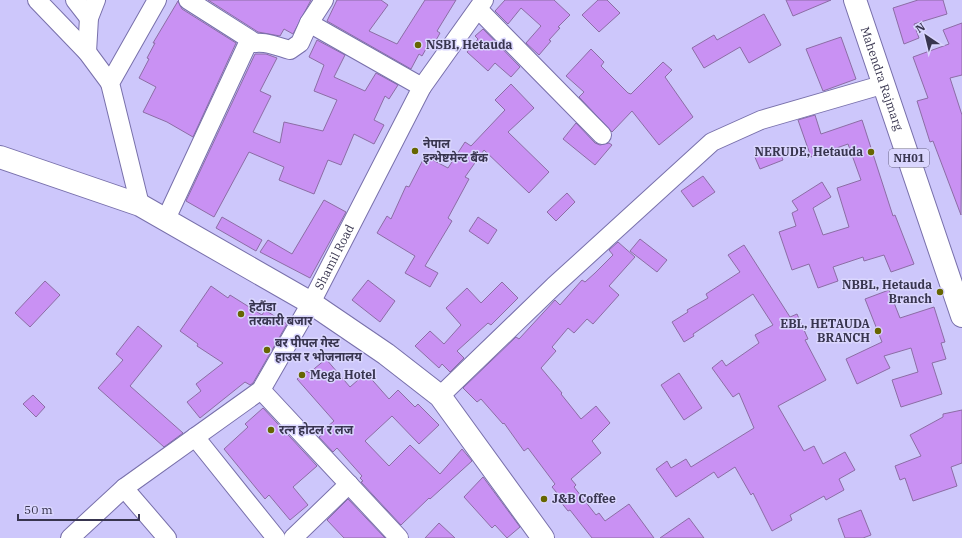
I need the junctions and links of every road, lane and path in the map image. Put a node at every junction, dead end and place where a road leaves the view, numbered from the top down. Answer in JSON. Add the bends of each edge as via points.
{"nodes":[{"id":1,"x":37,"y":0,"type":"edge"},
{"id":2,"x":75,"y":0,"type":"edge"},
{"id":3,"x":96,"y":0,"type":"edge"},
{"id":4,"x":157,"y":0,"type":"edge"},
{"id":5,"x":188,"y":0,"type":"edge"},
{"id":6,"x":324,"y":0,"type":"edge"},
{"id":7,"x":856,"y":0,"type":"edge"},
{"id":8,"x":481,"y":5,"type":"edge"},
{"id":9,"x":88,"y":18,"type":"junction"},
{"id":10,"x":309,"y":23,"type":"junction"},
{"id":11,"x":254,"y":42,"type":"junction"},
{"id":12,"x":87,"y":52,"type":"junction"},
{"id":13,"x":110,"y":83,"type":"junction"},
{"id":14,"x":885,"y":84,"type":"junction"},
{"id":15,"x":422,"y":87,"type":"junction"},
{"id":16,"x":602,"y":135,"type":"dead end"},
{"id":17,"x":0,"y":157,"type":"edge"},
{"id":18,"x":140,"y":205,"type":"junction"},
{"id":19,"x":166,"y":219,"type":"junction"},
{"id":20,"x":311,"y":303,"type":"junction"},
{"id":21,"x":962,"y":314,"type":"edge"},
{"id":22,"x":261,"y":390,"type":"junction"},
{"id":23,"x":440,"y":396,"type":"junction"},
{"id":24,"x":195,"y":437,"type":"junction"},
{"id":25,"x":349,"y":484,"type":"junction"},
{"id":26,"x":124,"y":488,"type":"junction"},
{"id":27,"x":70,"y":538,"type":"edge"},
{"id":28,"x":167,"y":538,"type":"edge"},
{"id":29,"x":276,"y":538,"type":"edge"},
{"id":30,"x":293,"y":538,"type":"edge"},
{"id":31,"x":399,"y":538,"type":"edge"},
{"id":32,"x":543,"y":538,"type":"edge"}],
"edges":[{"from":1,"to":12,"type":"street"},
{"from":2,"to":9,"type":"street"},
{"from":3,"to":9,"type":"street"},
{"from":4,"to":13,"type":"street"},
{"from":5,"to":11,"type":"street"},
{"from":6,"to":10,"type":"street"},
{"from":7,"to":14,"type":"main road","name":"Mahendra Rajmarg","number":"NH01"},
{"from":8,"to":15,"type":"street","name":"Shamil Road"},
{"from":8,"to":16,"type":"street"},
{"from":9,"to":12,"type":"street"},
{"from":10,"to":11,"type":"street","via":[[300,43],[290,50],[273,44]]},
{"from":10,"to":15,"type":"street"},
{"from":11,"to":19,"type":"street","via":[[247,45],[237,62]]},
{"from":12,"to":13,"type":"street"},
{"from":13,"to":18,"type":"street"},
{"from":14,"to":21,"type":"main road","name":"Mahendra Rajmarg","number":"NH01"},
{"from":14,"to":23,"type":"street","via":[[761,120],[712,142],[554,286]]},
{"from":15,"to":20,"type":"street","name":"Shamil Road"},
{"from":17,"to":18,"type":"main road"},
{"from":18,"to":19,"type":"main road"},
{"from":19,"to":20,"type":"main road"},
{"from":20,"to":22,"type":"street","name":"Shamil Road"},
{"from":20,"to":23,"type":"main road","via":[[386,354]]},
{"from":22,"to":24,"type":"street","name":"Shamil Road"},
{"from":22,"to":25,"type":"street"},
{"from":23,"to":32,"type":"main road"},
{"from":24,"to":26,"type":"street","name":"Shamil Road"},
{"from":24,"to":29,"type":"street"},
{"from":25,"to":30,"type":"street"},
{"from":25,"to":31,"type":"street"},
{"from":26,"to":27,"type":"street","name":"Shamil Road"},
{"from":26,"to":28,"type":"street"}]}
